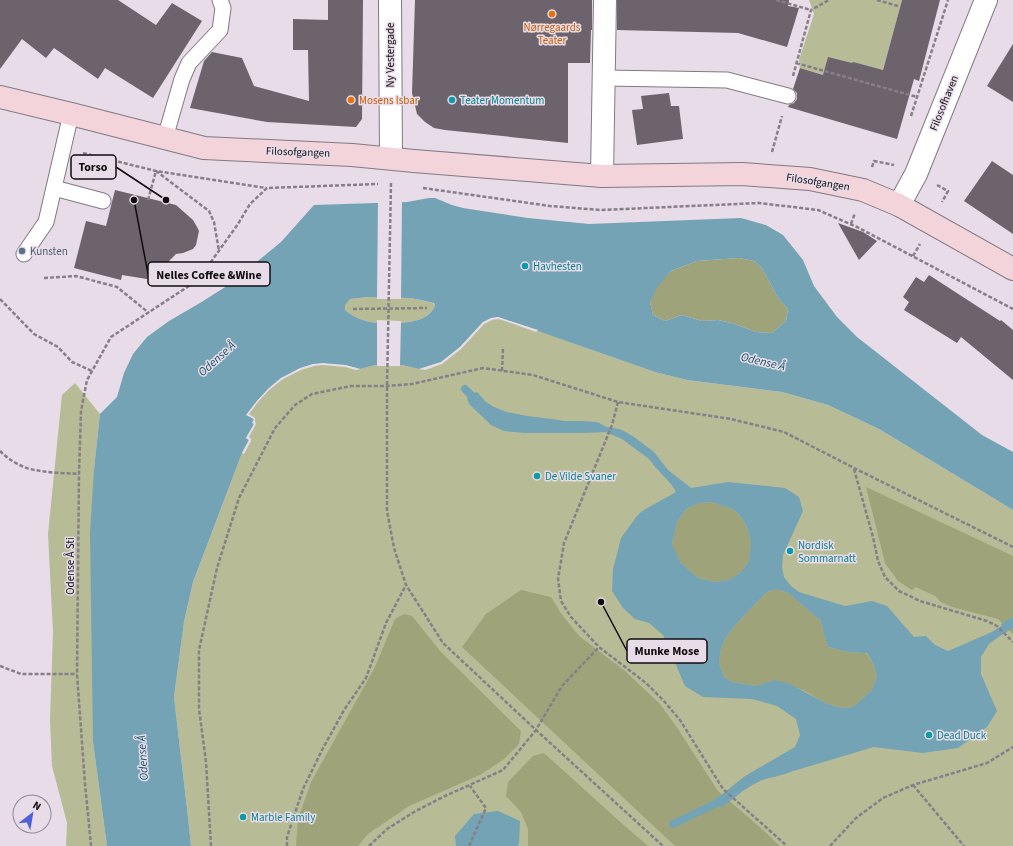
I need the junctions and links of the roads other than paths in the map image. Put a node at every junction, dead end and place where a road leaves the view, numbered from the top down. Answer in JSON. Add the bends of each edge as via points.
{"nodes":[{"id":1,"x":220,"y":0,"type":"edge"},
{"id":2,"x":390,"y":0,"type":"edge"},
{"id":3,"x":604,"y":0,"type":"edge"},
{"id":4,"x":986,"y":0,"type":"edge"},
{"id":5,"x":604,"y":78,"type":"junction"},
{"id":6,"x":788,"y":96,"type":"dead end"},
{"id":7,"x":0,"y":98,"type":"edge"},
{"id":8,"x":71,"y":114,"type":"junction"},
{"id":9,"x":165,"y":138,"type":"junction"},
{"id":10,"x":390,"y":158,"type":"junction"},
{"id":11,"x":602,"y":176,"type":"junction"},
{"id":12,"x":54,"y":188,"type":"junction"},
{"id":13,"x":103,"y":201,"type":"dead end"},
{"id":14,"x":899,"y":204,"type":"junction"},
{"id":15,"x":24,"y":254,"type":"dead end"},
{"id":16,"x":1013,"y":269,"type":"edge"}],
"edges":[{"from":1,"to":9,"type":"lane","via":[[223,8],[220,30],[189,63]]},
{"from":2,"to":10,"type":"street","name":"Ny Vestergade"},
{"from":3,"to":5,"type":"street"},
{"from":4,"to":14,"type":"street","name":"Filosofhaven","via":[[916,174]]},
{"from":5,"to":6,"type":"lane","via":[[728,80]]},
{"from":5,"to":11,"type":"street"},
{"from":7,"to":8,"type":"main road","name":"Filosofgangen"},
{"from":8,"to":9,"type":"main road","name":"Filosofgangen"},
{"from":8,"to":12,"type":"lane"},
{"from":9,"to":10,"type":"main road","name":"Filosofgangen","via":[[204,148]]},
{"from":10,"to":11,"type":"main road","name":"Filosofgangen"},
{"from":11,"to":14,"type":"main road","name":"Filosofgangen","via":[[742,174],[810,179],[863,190]]},
{"from":12,"to":13,"type":"lane"},
{"from":12,"to":15,"type":"lane","via":[[46,222]]},
{"from":14,"to":16,"type":"main road","name":"Filosofgangen"}]}
